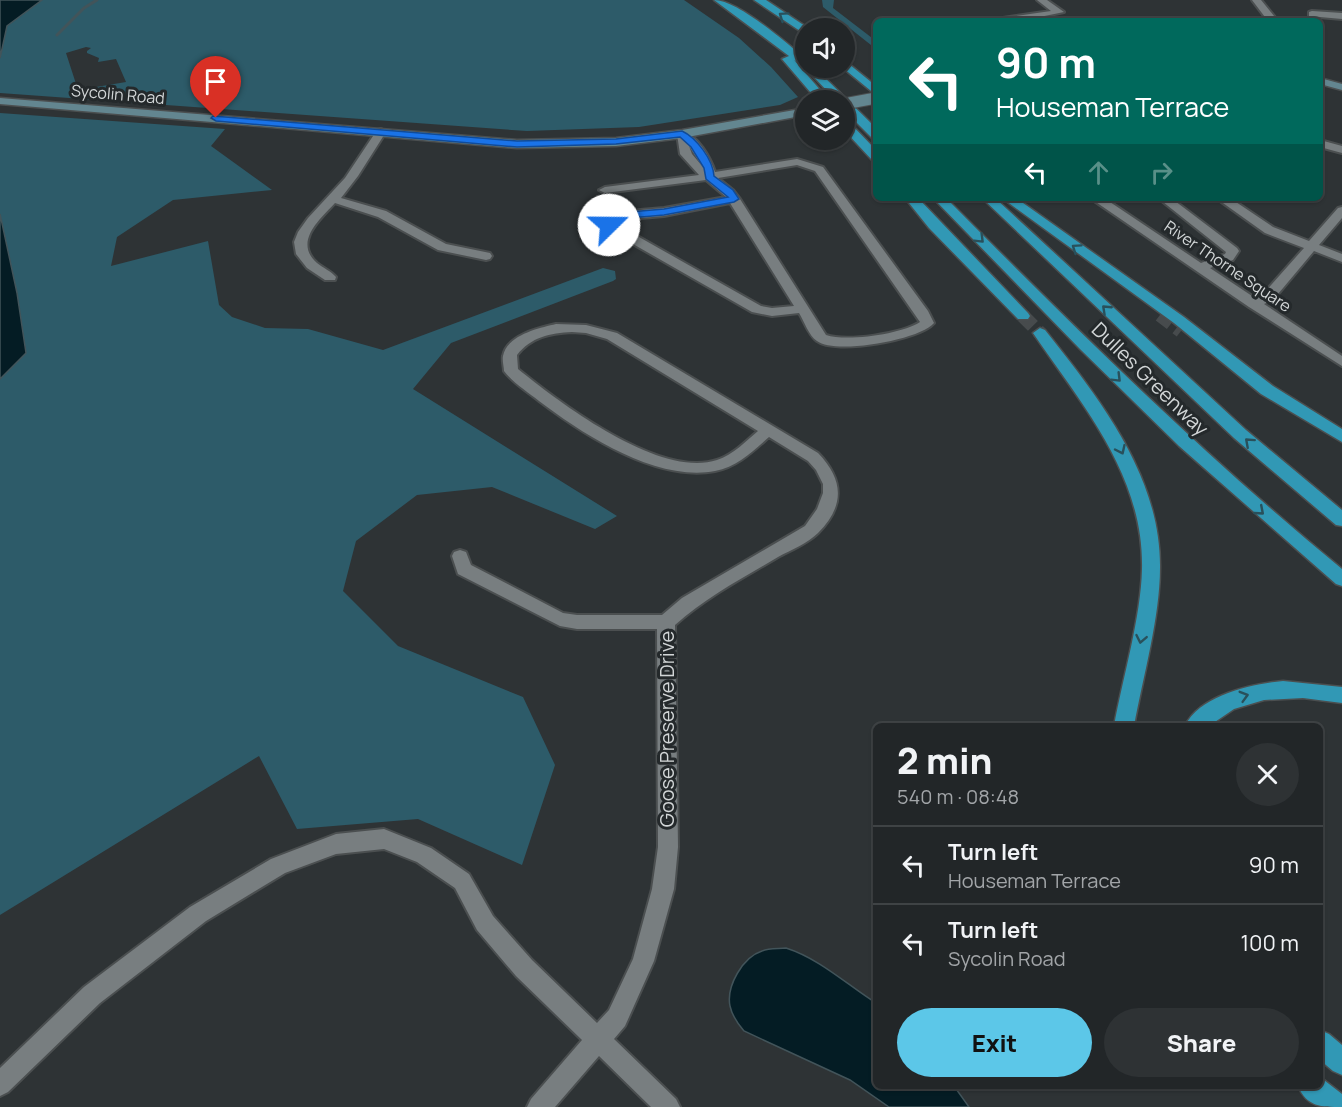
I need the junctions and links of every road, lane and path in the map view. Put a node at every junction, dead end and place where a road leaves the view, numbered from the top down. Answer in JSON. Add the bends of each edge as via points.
{"nodes":[{"id":1,"x":718,"y":0,"type":"edge"},
{"id":2,"x":759,"y":0,"type":"edge"},
{"id":3,"x":1041,"y":0,"type":"edge"},
{"id":4,"x":1256,"y":0,"type":"edge"},
{"id":5,"x":1312,"y":14,"type":"dead end"},
{"id":6,"x":1342,"y":16,"type":"edge"},
{"id":7,"x":1022,"y":18,"type":"edge"},
{"id":8,"x":1271,"y":18,"type":"edge"},
{"id":9,"x":749,"y":22,"type":"junction"},
{"id":10,"x":795,"y":25,"type":"edge"},
{"id":11,"x":795,"y":55,"type":"edge"},
{"id":12,"x":855,"y":73,"type":"edge"},
{"id":13,"x":1323,"y":76,"type":"edge"},
{"id":14,"x":819,"y":78,"type":"edge"},
{"id":15,"x":1342,"y":81,"type":"edge"},
{"id":16,"x":1323,"y":82,"type":"edge"},
{"id":17,"x":1342,"y":87,"type":"edge"},
{"id":18,"x":814,"y":90,"type":"edge"},
{"id":19,"x":831,"y":90,"type":"edge"},
{"id":20,"x":873,"y":90,"type":"edge"},
{"id":21,"x":873,"y":98,"type":"edge"},
{"id":22,"x":0,"y":101,"type":"edge"},
{"id":23,"x":855,"y":101,"type":"edge"},
{"id":24,"x":795,"y":113,"type":"edge"},
{"id":25,"x":855,"y":114,"type":"edge"},
{"id":26,"x":381,"y":132,"type":"junction"},
{"id":27,"x":873,"y":132,"type":"edge"},
{"id":28,"x":682,"y":134,"type":"junction"},
{"id":29,"x":855,"y":135,"type":"edge"},
{"id":30,"x":1323,"y":144,"type":"edge"},
{"id":31,"x":1342,"y":150,"type":"edge"},
{"id":32,"x":873,"y":154,"type":"edge"},
{"id":33,"x":710,"y":177,"type":"junction"},
{"id":34,"x":605,"y":189,"type":"dead end"},
{"id":35,"x":333,"y":199,"type":"junction"},
{"id":36,"x":734,"y":199,"type":"junction"},
{"id":37,"x":914,"y":201,"type":"edge"},
{"id":38,"x":942,"y":201,"type":"edge"},
{"id":39,"x":991,"y":201,"type":"edge"},
{"id":40,"x":1012,"y":201,"type":"edge"},
{"id":41,"x":1101,"y":201,"type":"edge"},
{"id":42,"x":1168,"y":201,"type":"edge"},
{"id":43,"x":1226,"y":201,"type":"edge"},
{"id":44,"x":1342,"y":211,"type":"edge"},
{"id":45,"x":1312,"y":247,"type":"junction"},
{"id":46,"x":486,"y":256,"type":"dead end"},
{"id":47,"x":1342,"y":258,"type":"edge"},
{"id":48,"x":1201,"y":267,"type":"junction"},
{"id":49,"x":330,"y":277,"type":"dead end"},
{"id":50,"x":1151,"y":300,"type":"junction"},
{"id":51,"x":1254,"y":304,"type":"junction"},
{"id":52,"x":802,"y":309,"type":"junction"},
{"id":53,"x":1160,"y":315,"type":"tunnel mouth"},
{"id":54,"x":1020,"y":317,"type":"tunnel mouth"},
{"id":55,"x":1181,"y":331,"type":"tunnel mouth"},
{"id":56,"x":1036,"y":334,"type":"tunnel mouth"},
{"id":57,"x":1225,"y":356,"type":"junction"},
{"id":58,"x":1342,"y":362,"type":"edge"},
{"id":59,"x":768,"y":430,"type":"junction"},
{"id":60,"x":1342,"y":436,"type":"edge"},
{"id":61,"x":1342,"y":520,"type":"edge"},
{"id":62,"x":460,"y":556,"type":"dead end"},
{"id":63,"x":1342,"y":579,"type":"edge"},
{"id":64,"x":666,"y":622,"type":"junction"},
{"id":65,"x":1342,"y":695,"type":"edge"},
{"id":66,"x":1125,"y":723,"type":"edge"},
{"id":67,"x":1198,"y":723,"type":"edge"},
{"id":68,"x":598,"y":1039,"type":"junction"},
{"id":69,"x":1323,"y":1046,"type":"edge"},
{"id":70,"x":1342,"y":1062,"type":"edge"},
{"id":71,"x":0,"y":1084,"type":"edge"},
{"id":72,"x":1315,"y":1089,"type":"edge"},
{"id":73,"x":539,"y":1107,"type":"edge"},
{"id":74,"x":668,"y":1107,"type":"edge"},
{"id":75,"x":1337,"y":1107,"type":"edge"}],
"edges":[{"from":1,"to":9,"type":"highway"},
{"from":10,"to":2,"type":"highway","one_way":true},
{"from":3,"to":7,"type":"street","via":[[1059,12]]},
{"from":4,"to":8,"type":"street"},
{"from":5,"to":6,"type":"street"},
{"from":9,"to":11,"type":"highway"},
{"from":9,"to":18,"type":"highway"},
{"from":12,"to":20,"type":"highway"},
{"from":13,"to":15,"type":"main road"},
{"from":14,"to":19,"type":"highway"},
{"from":16,"to":17,"type":"main road"},
{"from":21,"to":23,"type":"main road","bridge":true},
{"from":22,"to":26,"type":"main road","name":"Sycolin Road"},
{"from":24,"to":28,"type":"main road","name":"Sycolin Road"},
{"from":25,"to":27,"type":"highway"},
{"from":26,"to":28,"type":"main road","name":"Sycolin Road","via":[[563,145]]},
{"from":26,"to":35,"type":"street"},
{"from":28,"to":33,"type":"street","via":[[695,145]]},
{"from":29,"to":32,"type":"highway"},
{"from":30,"to":31,"type":"street"},
{"from":33,"to":34,"type":"street"},
{"from":33,"to":36,"type":"street"},
{"from":33,"to":52,"type":"street","via":[[796,162],[816,166],[927,320],[917,330],[830,343],[821,338]]},
{"from":35,"to":46,"type":"street","via":[[382,214],[442,247]]},
{"from":35,"to":49,"type":"street","via":[[307,225],[300,242],[309,264]]},
{"from":36,"to":52,"type":"street"},
{"from":36,"to":52,"type":"street","via":[[629,215],[610,221],[609,225],[757,309]]},
{"from":37,"to":54,"type":"highway","via":[[1006,298],[1008,310]]},
{"from":38,"to":63,"type":"highway","name":"Dulles Greenway","one_way":true,"via":[[1158,419]]},
{"from":61,"to":39,"type":"highway","name":"Dulles Greenway","one_way":true,"via":[[1240,434]]},
{"from":50,"to":40,"type":"highway","one_way":true},
{"from":41,"to":48,"type":"street","name":"River Thorne Square"},
{"from":42,"to":48,"type":"street","via":[[1233,251],[1230,257]]},
{"from":43,"to":45,"type":"street","via":[[1269,230]]},
{"from":44,"to":45,"type":"street"},
{"from":45,"to":47,"type":"street"},
{"from":45,"to":51,"type":"street","via":[[1268,297]]},
{"from":48,"to":51,"type":"street","name":"River Thorne Square"},
{"from":50,"to":53,"type":"highway"},
{"from":50,"to":57,"type":"highway"},
{"from":51,"to":58,"type":"street","name":"River Thorne Square"},
{"from":55,"to":57,"type":"highway"},
{"from":56,"to":66,"type":"highway","one_way":true,"via":[[1058,355],[1101,414],[1120,446],[1146,517],[1151,560],[1148,598]]},
{"from":57,"to":60,"type":"highway","via":[[1267,390]]},
{"from":59,"to":59,"type":"street","name":"Goose Preserve Drive","via":[[602,331],[578,326],[558,328],[520,342],[510,355],[511,371],[594,432],[672,466],[717,466]]},
{"from":59,"to":64,"type":"street","name":"Goose Preserve Drive","via":[[823,466],[832,491],[825,513],[811,530],[688,603]]},
{"from":62,"to":64,"type":"street","via":[[464,569],[561,619]]},
{"from":64,"to":68,"type":"street","name":"Goose Preserve Drive","via":[[668,847],[663,889],[643,961],[617,1018]]},
{"from":67,"to":65,"type":"highway","one_way":true,"via":[[1223,704],[1257,692],[1302,689]]},
{"from":68,"to":71,"type":"street","via":[[524,968],[485,923],[462,881],[424,855],[384,839],[336,844],[278,866],[198,914],[92,995]]},
{"from":68,"to":73,"type":"street","name":"Goose Preserve Drive"},
{"from":68,"to":74,"type":"street"},
{"from":69,"to":70,"type":"highway"},
{"from":72,"to":75,"type":"highway"}]}
